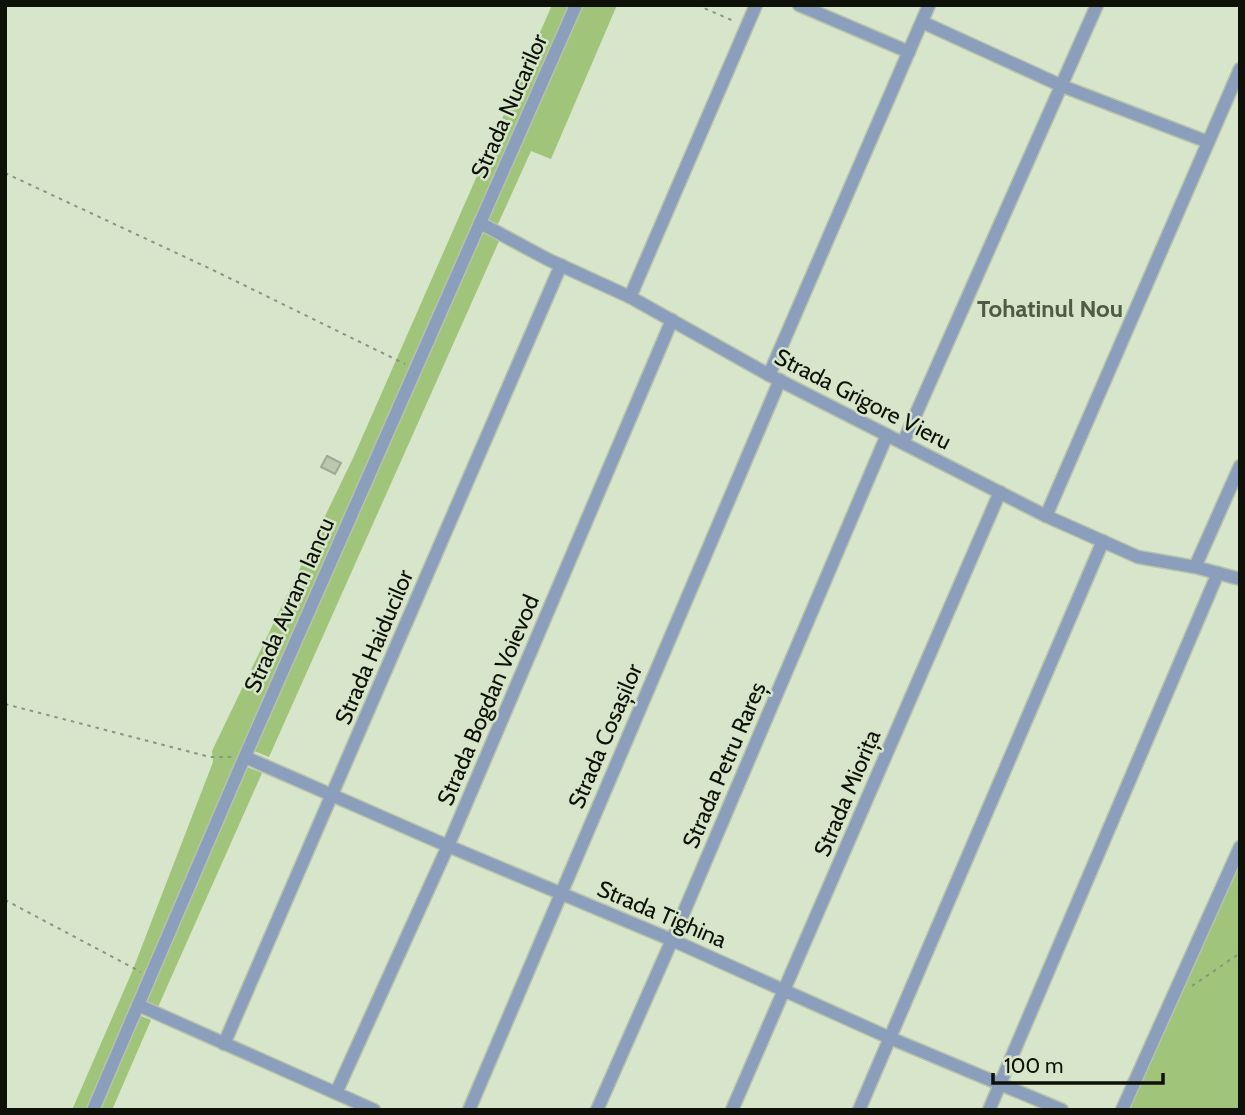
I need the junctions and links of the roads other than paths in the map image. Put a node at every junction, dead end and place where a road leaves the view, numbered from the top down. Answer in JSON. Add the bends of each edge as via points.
{"nodes":[{"id":1,"x":576,"y":5,"type":"edge"},
{"id":2,"x":756,"y":5,"type":"edge"},
{"id":3,"x":799,"y":5,"type":"edge"},
{"id":4,"x":929,"y":5,"type":"edge"},
{"id":5,"x":1097,"y":5,"type":"edge"},
{"id":6,"x":922,"y":22,"type":"junction"},
{"id":7,"x":909,"y":52,"type":"junction"},
{"id":8,"x":1239,"y":71,"type":"edge"},
{"id":9,"x":1062,"y":86,"type":"junction"},
{"id":10,"x":1208,"y":142,"type":"junction"},
{"id":11,"x":480,"y":223,"type":"junction"},
{"id":12,"x":561,"y":265,"type":"junction"},
{"id":13,"x":630,"y":297,"type":"junction"},
{"id":14,"x":672,"y":320,"type":"junction"},
{"id":15,"x":775,"y":377,"type":"junction"},
{"id":16,"x":887,"y":435,"type":"junction"},
{"id":17,"x":903,"y":443,"type":"junction"},
{"id":18,"x":1240,"y":466,"type":"edge"},
{"id":19,"x":1000,"y":492,"type":"junction"},
{"id":20,"x":1046,"y":516,"type":"junction"},
{"id":21,"x":1103,"y":541,"type":"junction"},
{"id":22,"x":1195,"y":567,"type":"junction"},
{"id":23,"x":1218,"y":573,"type":"junction"},
{"id":24,"x":1240,"y":579,"type":"edge"},
{"id":25,"x":245,"y":757,"type":"junction"},
{"id":26,"x":333,"y":795,"type":"junction"},
{"id":27,"x":448,"y":846,"type":"junction"},
{"id":28,"x":1240,"y":847,"type":"edge"},
{"id":29,"x":560,"y":893,"type":"junction"},
{"id":30,"x":672,"y":940,"type":"junction"},
{"id":31,"x":785,"y":991,"type":"junction"},
{"id":32,"x":138,"y":1005,"type":"junction"},
{"id":33,"x":890,"y":1038,"type":"junction"},
{"id":34,"x":224,"y":1044,"type":"junction"},
{"id":35,"x":1000,"y":1084,"type":"junction"},
{"id":36,"x":336,"y":1093,"type":"junction"},
{"id":37,"x":93,"y":1110,"type":"edge"},
{"id":38,"x":374,"y":1110,"type":"edge"},
{"id":39,"x":470,"y":1110,"type":"edge"},
{"id":40,"x":597,"y":1110,"type":"edge"},
{"id":41,"x":732,"y":1110,"type":"edge"},
{"id":42,"x":859,"y":1110,"type":"edge"},
{"id":43,"x":989,"y":1110,"type":"edge"},
{"id":44,"x":1062,"y":1110,"type":"edge"},
{"id":45,"x":1122,"y":1110,"type":"edge"}],
"edges":[{"from":1,"to":11,"type":"street","name":"Strada Nucarilor"},
{"from":2,"to":13,"type":"street"},
{"from":3,"to":7,"type":"street"},
{"from":4,"to":6,"type":"street","name":"Strada Cosașilor"},
{"from":5,"to":9,"type":"street"},
{"from":6,"to":7,"type":"street","name":"Strada Cosașilor"},
{"from":6,"to":9,"type":"street"},
{"from":7,"to":15,"type":"street","name":"Strada Cosașilor"},
{"from":8,"to":10,"type":"street"},
{"from":9,"to":10,"type":"street"},
{"from":9,"to":17,"type":"street"},
{"from":10,"to":20,"type":"street"},
{"from":11,"to":12,"type":"street","name":"Strada Grigore Vieru"},
{"from":11,"to":25,"type":"street","name":"Strada Avram Iancu"},
{"from":12,"to":13,"type":"street","name":"Strada Grigore Vieru"},
{"from":12,"to":26,"type":"street","name":"Strada Haiducilor"},
{"from":13,"to":14,"type":"street","name":"Strada Grigore Vieru"},
{"from":14,"to":15,"type":"street","name":"Strada Grigore Vieru"},
{"from":14,"to":27,"type":"street","name":"Strada Bogdan Voievod"},
{"from":15,"to":16,"type":"street","name":"Strada Grigore Vieru"},
{"from":15,"to":29,"type":"street","name":"Strada Cosașilor"},
{"from":16,"to":17,"type":"street","name":"Strada Grigore Vieru"},
{"from":16,"to":30,"type":"street","name":"Strada Petru Rareș"},
{"from":17,"to":19,"type":"street","name":"Strada Grigore Vieru"},
{"from":18,"to":22,"type":"street"},
{"from":19,"to":20,"type":"street","name":"Strada Grigore Vieru"},
{"from":19,"to":31,"type":"street","name":"Strada Miorița"},
{"from":20,"to":21,"type":"street","name":"Strada Grigore Vieru"},
{"from":21,"to":22,"type":"street","name":"Strada Grigore Vieru","via":[[1138,557]]},
{"from":21,"to":33,"type":"street"},
{"from":22,"to":23,"type":"street","name":"Strada Grigore Vieru"},
{"from":23,"to":24,"type":"street","name":"Strada Grigore Vieru"},
{"from":23,"to":35,"type":"street"},
{"from":25,"to":26,"type":"street","name":"Strada Tighina"},
{"from":25,"to":32,"type":"street","name":"Strada Avram Iancu"},
{"from":26,"to":27,"type":"street","name":"Strada Tighina"},
{"from":26,"to":34,"type":"street","name":"Strada Haiducilor"},
{"from":27,"to":29,"type":"street","name":"Strada Tighina"},
{"from":27,"to":36,"type":"street","name":"Strada Bogdan Voievod"},
{"from":28,"to":45,"type":"street"},
{"from":29,"to":30,"type":"street","name":"Strada Tighina"},
{"from":29,"to":39,"type":"street","name":"Strada Cosașilor"},
{"from":30,"to":31,"type":"street","name":"Strada Tighina"},
{"from":30,"to":40,"type":"street","name":"Strada Petru Rareș"},
{"from":31,"to":33,"type":"street","name":"Strada Tighina"},
{"from":31,"to":41,"type":"street","name":"Strada Miorița"},
{"from":32,"to":34,"type":"street"},
{"from":32,"to":37,"type":"street","name":"Strada Avram Iancu"},
{"from":33,"to":35,"type":"street","name":"Strada Tighina"},
{"from":33,"to":42,"type":"street"},
{"from":34,"to":36,"type":"street"},
{"from":35,"to":43,"type":"street"},
{"from":35,"to":44,"type":"street","name":"Strada Tighina"},
{"from":36,"to":38,"type":"street"}]}
